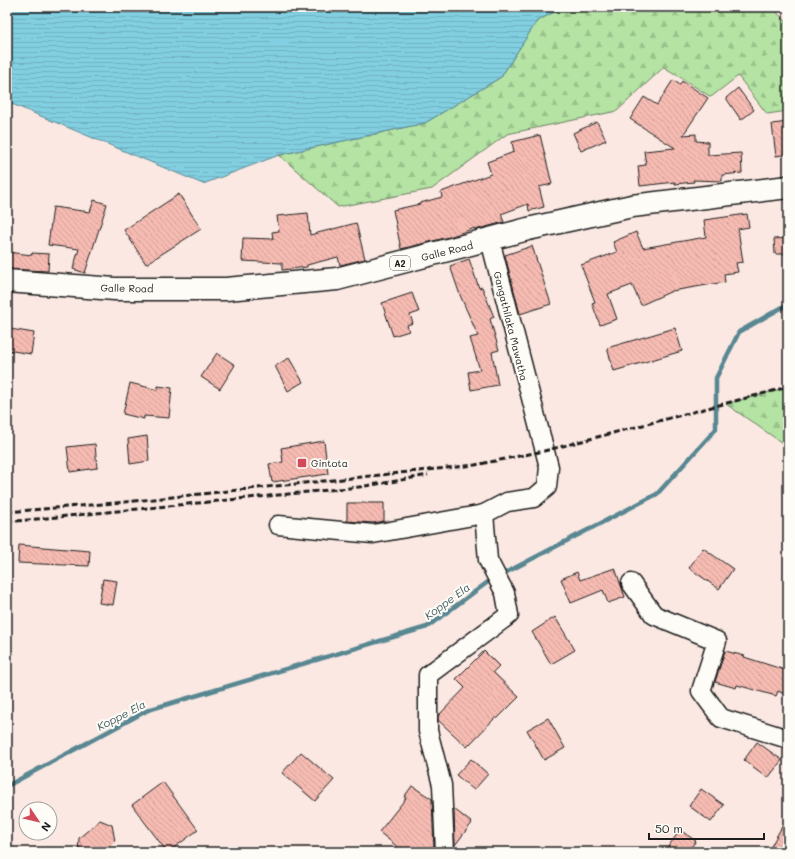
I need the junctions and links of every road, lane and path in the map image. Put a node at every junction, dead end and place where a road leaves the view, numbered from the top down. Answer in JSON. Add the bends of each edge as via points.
{"nodes":[{"id":1,"x":788,"y":187,"type":"edge"},
{"id":2,"x":490,"y":240,"type":"junction"},
{"id":3,"x":7,"y":281,"type":"edge"},
{"id":4,"x":484,"y":514,"type":"junction"},
{"id":5,"x":278,"y":525,"type":"dead end"},
{"id":6,"x":631,"y":583,"type":"dead end"},
{"id":7,"x":788,"y":739,"type":"edge"},
{"id":8,"x":445,"y":852,"type":"edge"}],
"edges":[{"from":1,"to":2,"type":"highway","name":"Galle Road","number":"A2","via":[[632,206]]},
{"from":2,"to":3,"type":"highway","name":"Galle Road","number":"A2","via":[[337,279],[226,289],[115,289]]},
{"from":2,"to":4,"type":"street","name":"Gangathilaka Mawatha","via":[[549,467],[547,487],[534,498],[507,502]]},
{"from":4,"to":5,"type":"street","name":"Gangathilaka Mawatha","via":[[373,534]]},
{"from":4,"to":8,"type":"street","via":[[488,560],[505,593],[509,616],[428,675],[428,731],[442,785]]},
{"from":6,"to":7,"type":"street","via":[[654,615],[717,641],[701,691],[721,718]]}]}
